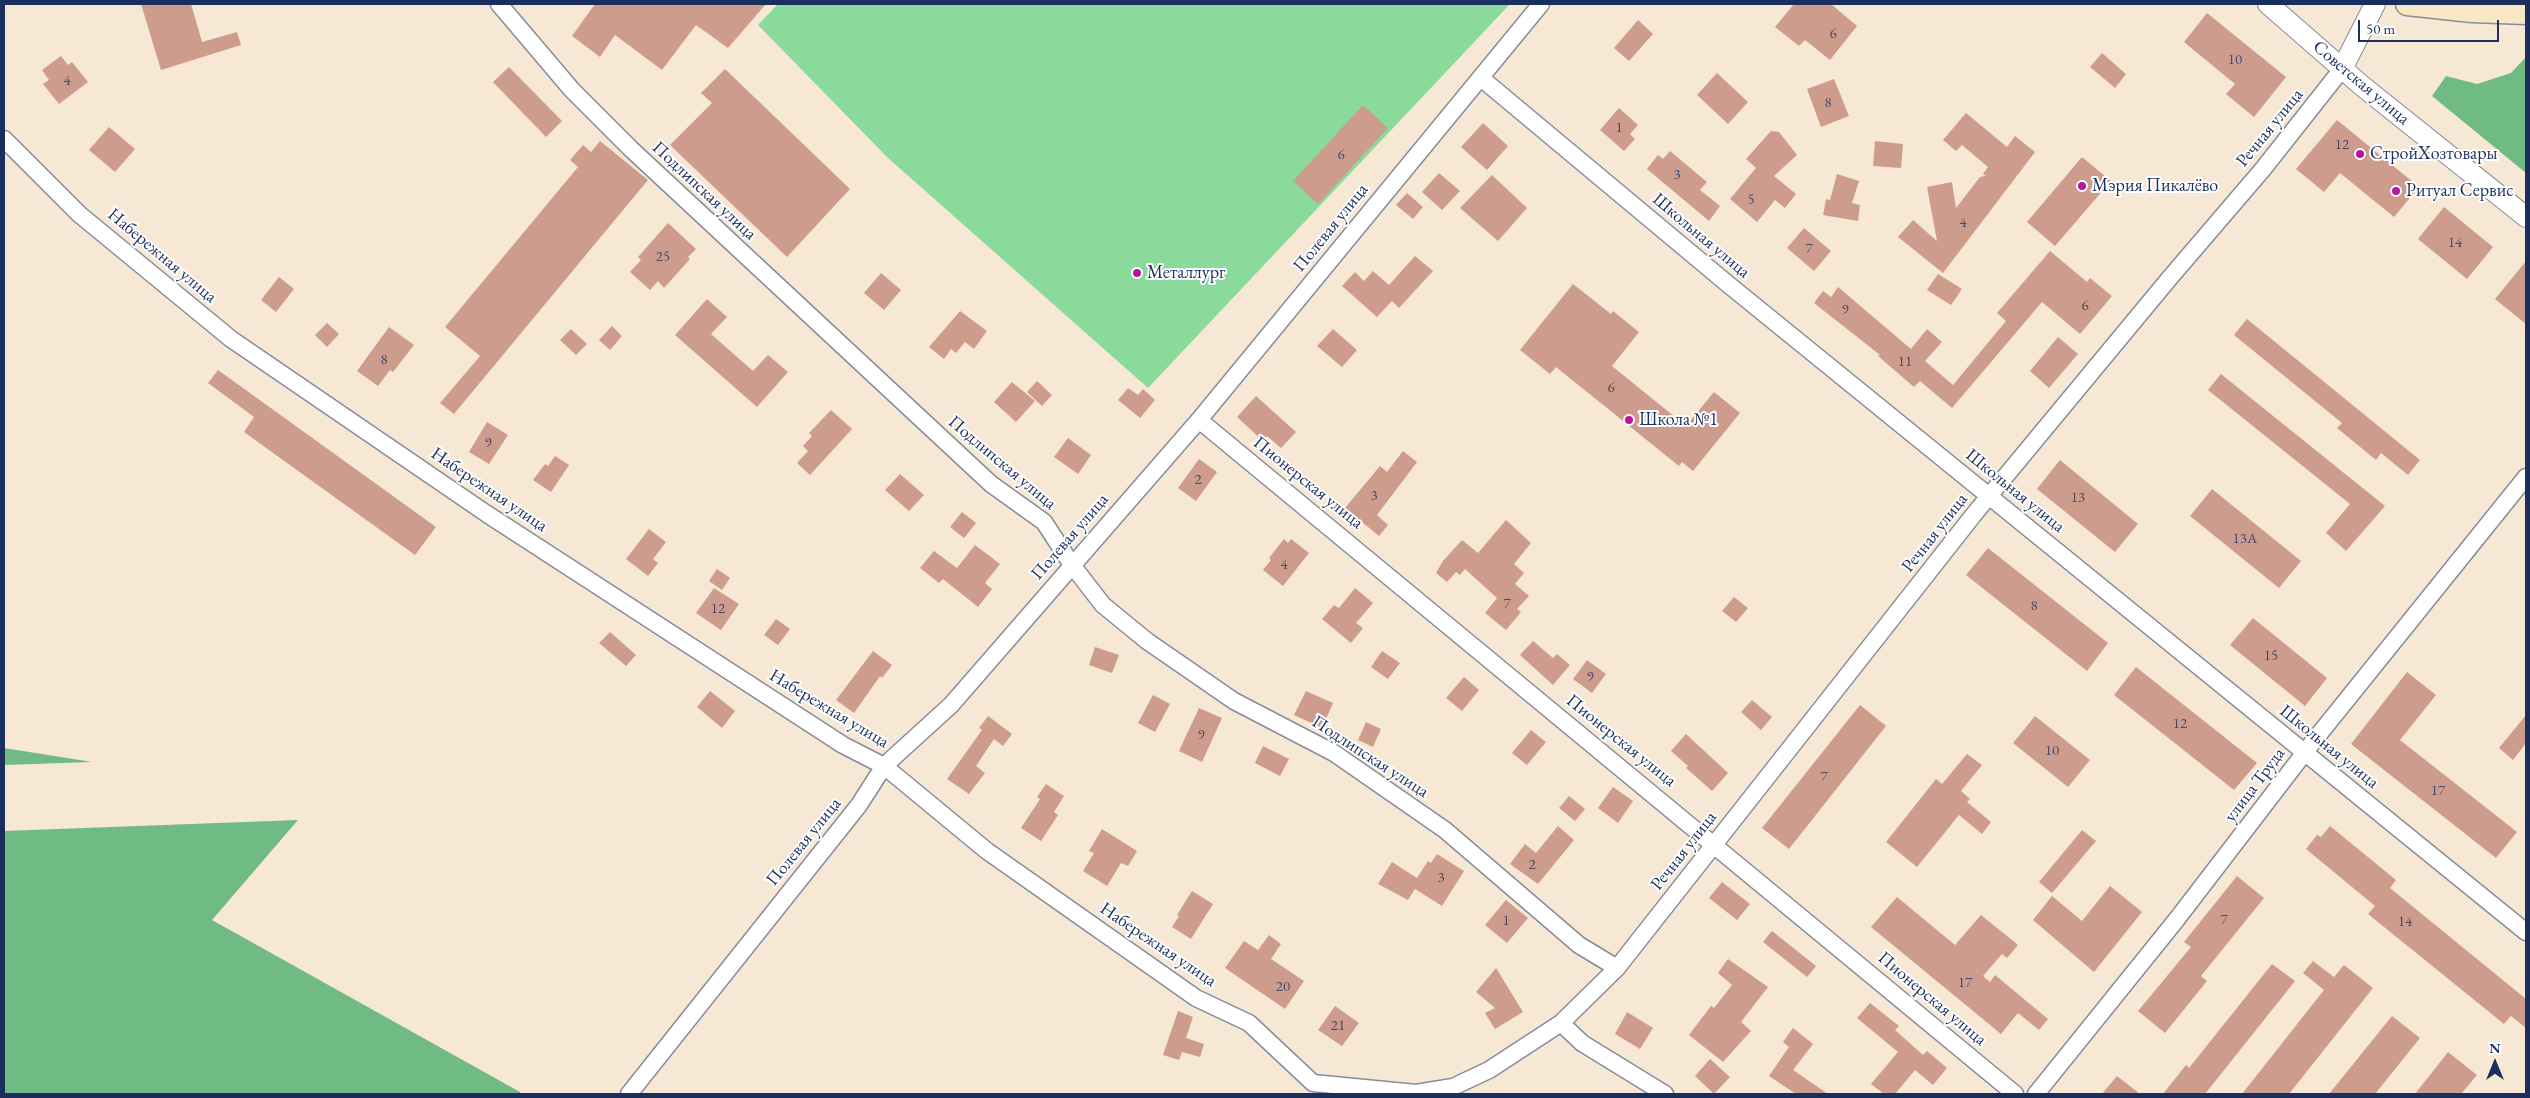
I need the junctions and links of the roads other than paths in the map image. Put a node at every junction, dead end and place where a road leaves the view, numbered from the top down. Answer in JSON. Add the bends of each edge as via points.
{"nodes":[{"id":1,"x":499,"y":4,"type":"edge"},
{"id":2,"x":1541,"y":4,"type":"edge"},
{"id":3,"x":2268,"y":4,"type":"edge"},
{"id":4,"x":2375,"y":4,"type":"edge"},
{"id":5,"x":2407,"y":4,"type":"edge"},
{"id":6,"x":2526,"y":13,"type":"edge"},
{"id":7,"x":2342,"y":69,"type":"junction"},
{"id":8,"x":1481,"y":78,"type":"junction"},
{"id":9,"x":4,"y":139,"type":"edge"},
{"id":10,"x":2526,"y":217,"type":"edge"},
{"id":11,"x":1199,"y":420,"type":"junction"},
{"id":12,"x":2526,"y":478,"type":"edge"},
{"id":13,"x":1989,"y":496,"type":"junction"},
{"id":14,"x":1072,"y":565,"type":"junction"},
{"id":15,"x":2304,"y":753,"type":"junction"},
{"id":16,"x":884,"y":766,"type":"junction"},
{"id":17,"x":1714,"y":844,"type":"junction"},
{"id":18,"x":2526,"y":932,"type":"edge"},
{"id":19,"x":1617,"y":968,"type":"junction"},
{"id":20,"x":1561,"y":1023,"type":"junction"},
{"id":21,"x":629,"y":1094,"type":"edge"},
{"id":22,"x":1665,"y":1094,"type":"edge"},
{"id":23,"x":2015,"y":1094,"type":"edge"},
{"id":24,"x":2036,"y":1094,"type":"edge"}],
"edges":[{"from":1,"to":14,"type":"street","name":"Подлипская улица","via":[[572,90],[631,150],[991,484],[1044,522]]},
{"from":2,"to":8,"type":"street","name":"Полевая улица"},
{"from":3,"to":7,"type":"street","name":"Советская улица"},
{"from":4,"to":7,"type":"street"},
{"from":5,"to":6,"type":"main road"},
{"from":7,"to":10,"type":"street","name":"Советская улица"},
{"from":7,"to":13,"type":"street","name":"Речная улица","via":[[2263,169]]},
{"from":8,"to":11,"type":"street","name":"Полевая улица"},
{"from":8,"to":13,"type":"street","name":"Школьная улица"},
{"from":9,"to":16,"type":"street","name":"Набережная улица","via":[[79,214],[231,339],[487,514],[844,745]]},
{"from":11,"to":14,"type":"street","name":"Полевая улица"},
{"from":11,"to":17,"type":"street","name":"Пионерская улица"},
{"from":12,"to":15,"type":"street","name":"улица Труда"},
{"from":13,"to":15,"type":"street","name":"Школьная улица"},
{"from":13,"to":17,"type":"street","name":"Речная улица"},
{"from":14,"to":16,"type":"street","name":"Полевая улица","via":[[951,705]]},
{"from":14,"to":19,"type":"street","name":"Подлипская улица","via":[[1103,605],[1147,641],[1234,701],[1334,753],[1445,830],[1579,945]]},
{"from":15,"to":18,"type":"street","name":"Школьная улица"},
{"from":15,"to":24,"type":"street","name":"улица Труда"},
{"from":16,"to":20,"type":"street","name":"Набережная улица","via":[[1003,862],[1196,998],[1249,1023],[1313,1083],[1416,1093],[1453,1087],[1489,1070]]},
{"from":16,"to":21,"type":"street","name":"Полевая улица","via":[[859,805]]},
{"from":17,"to":19,"type":"street","name":"Речная улица"},
{"from":17,"to":23,"type":"street","name":"Пионерская улица"},
{"from":19,"to":20,"type":"street","name":"Речная улица"},
{"from":20,"to":22,"type":"street","via":[[1582,1043]]}]}
